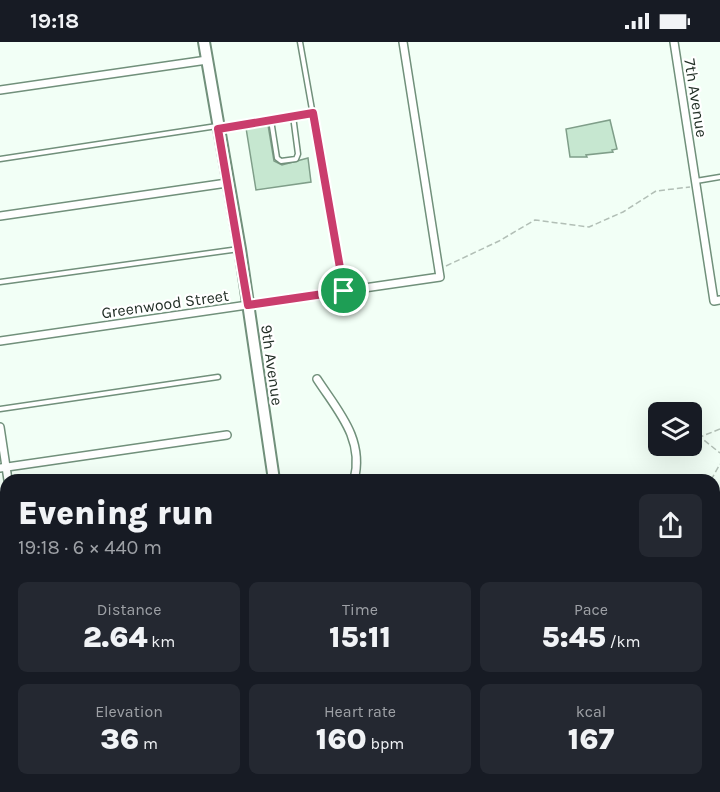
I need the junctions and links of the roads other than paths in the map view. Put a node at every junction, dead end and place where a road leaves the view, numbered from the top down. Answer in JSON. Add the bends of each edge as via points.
{"nodes":[{"id":1,"x":204,"y":42,"type":"edge"},
{"id":2,"x":300,"y":42,"type":"edge"},
{"id":3,"x":403,"y":42,"type":"edge"},
{"id":4,"x":674,"y":42,"type":"edge"},
{"id":5,"x":207,"y":60,"type":"junction"},
{"id":6,"x":0,"y":90,"type":"edge"},
{"id":7,"x":313,"y":113,"type":"junction"},
{"id":8,"x":292,"y":116,"type":"junction"},
{"id":9,"x":271,"y":120,"type":"junction"},
{"id":10,"x":218,"y":127,"type":"junction"},
{"id":11,"x":0,"y":159,"type":"edge"},
{"id":12,"x":720,"y":177,"type":"edge"},
{"id":13,"x":227,"y":183,"type":"junction"},
{"id":14,"x":696,"y":183,"type":"junction"},
{"id":15,"x":0,"y":216,"type":"edge"},
{"id":16,"x":240,"y":249,"type":"junction"},
{"id":17,"x":0,"y":282,"type":"edge"},
{"id":18,"x":344,"y":291,"type":"junction"},
{"id":19,"x":717,"y":301,"type":"edge"},
{"id":20,"x":248,"y":305,"type":"junction"},
{"id":21,"x":0,"y":341,"type":"edge"},
{"id":22,"x":218,"y":377,"type":"dead end"},
{"id":23,"x":316,"y":379,"type":"dead end"},
{"id":24,"x":0,"y":409,"type":"edge"},
{"id":25,"x":0,"y":427,"type":"edge"},
{"id":26,"x":227,"y":435,"type":"dead end"},
{"id":27,"x":3,"y":467,"type":"edge"},
{"id":28,"x":273,"y":474,"type":"edge"},
{"id":29,"x":355,"y":474,"type":"edge"}],
"edges":[{"from":1,"to":5,"type":"main road","name":"9th Avenue"},
{"from":2,"to":7,"type":"lane"},
{"from":3,"to":18,"type":"street","name":"Greenwood Street","via":[[440,277]]},
{"from":4,"to":14,"type":"street","name":"7th Avenue"},
{"from":5,"to":6,"type":"street"},
{"from":5,"to":10,"type":"main road","name":"9th Avenue"},
{"from":7,"to":8,"type":"lane"},
{"from":7,"to":18,"type":"lane"},
{"from":8,"to":9,"type":"lane"},
{"from":8,"to":9,"type":"lane","via":[[296,159],[278,158]]},
{"from":9,"to":10,"type":"lane"},
{"from":10,"to":11,"type":"lane"},
{"from":10,"to":13,"type":"main road","name":"9th Avenue"},
{"from":12,"to":14,"type":"lane"},
{"from":13,"to":15,"type":"street"},
{"from":13,"to":16,"type":"main road","name":"9th Avenue"},
{"from":14,"to":19,"type":"street","name":"7th Avenue"},
{"from":16,"to":17,"type":"lane"},
{"from":16,"to":20,"type":"main road","name":"9th Avenue"},
{"from":18,"to":20,"type":"street","name":"Greenwood Street"},
{"from":20,"to":21,"type":"street","name":"Greenwood Street"},
{"from":20,"to":28,"type":"main road","name":"9th Avenue"},
{"from":22,"to":24,"type":"lane"},
{"from":23,"to":29,"type":"street","via":[[342,412],[354,443]]},
{"from":25,"to":27,"type":"street"},
{"from":26,"to":27,"type":"street"}]}
